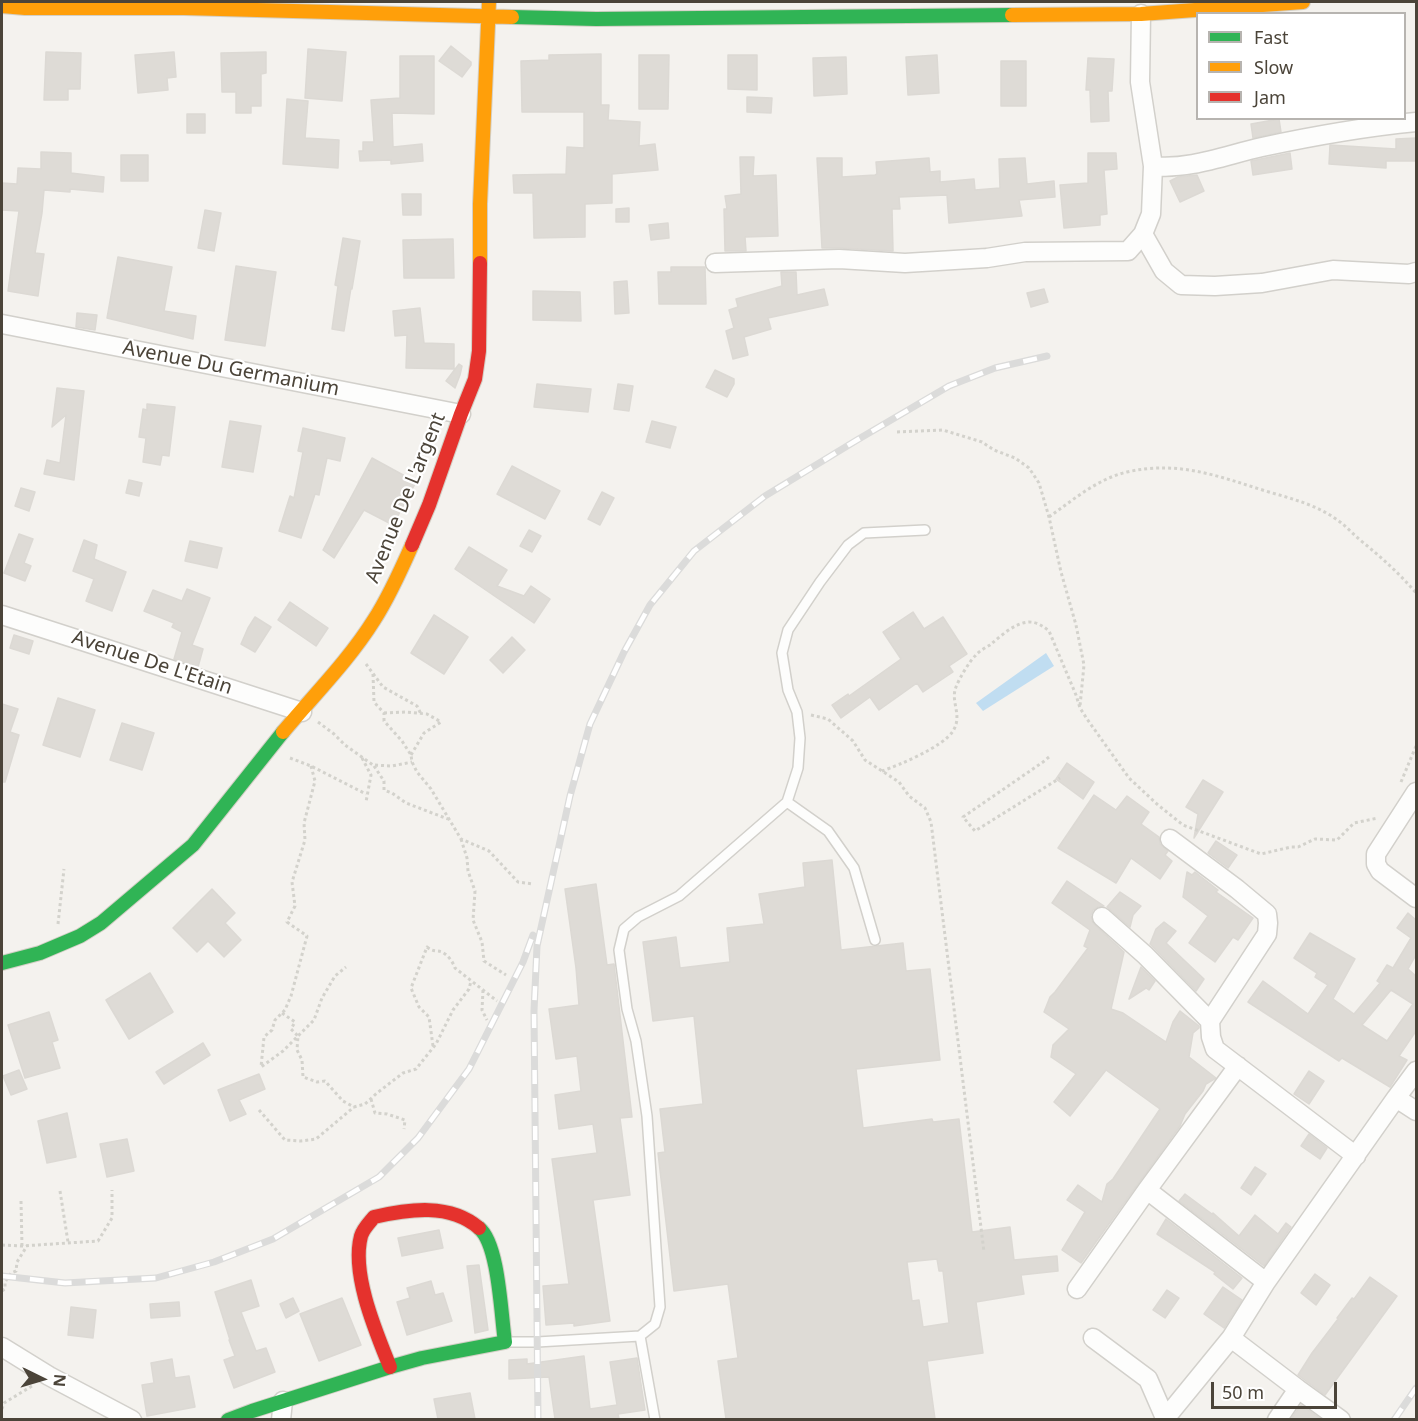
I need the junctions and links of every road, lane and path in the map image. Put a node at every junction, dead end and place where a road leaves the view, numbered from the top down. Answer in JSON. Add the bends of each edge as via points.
{"nodes":[{"id":1,"x":489,"y":2,"type":"edge"},
{"id":2,"x":1303,"y":2,"type":"edge"},
{"id":3,"x":184,"y":5,"type":"edge"},
{"id":4,"x":2,"y":6,"type":"edge"},
{"id":5,"x":971,"y":9,"type":"edge"},
{"id":6,"x":1141,"y":14,"type":"junction"},
{"id":7,"x":488,"y":17,"type":"junction"},
{"id":8,"x":1416,"y":122,"type":"edge"},
{"id":9,"x":1153,"y":166,"type":"junction"},
{"id":10,"x":1143,"y":234,"type":"junction"},
{"id":11,"x":715,"y":263,"type":"dead end"},
{"id":12,"x":1416,"y":272,"type":"edge"},
{"id":13,"x":2,"y":324,"type":"edge"},
{"id":14,"x":461,"y":414,"type":"junction"},
{"id":15,"x":897,"y":432,"type":"dead end"},
{"id":16,"x":1049,"y":517,"type":"junction"},
{"id":17,"x":925,"y":530,"type":"dead end"},
{"id":18,"x":1416,"y":593,"type":"edge"},
{"id":19,"x":2,"y":615,"type":"edge"},
{"id":20,"x":1080,"y":708,"type":"junction"},
{"id":21,"x":302,"y":712,"type":"junction"},
{"id":22,"x":797,"y":712,"type":"junction"},
{"id":23,"x":384,"y":713,"type":"junction"},
{"id":24,"x":422,"y":714,"type":"junction"},
{"id":25,"x":411,"y":755,"type":"junction"},
{"id":26,"x":361,"y":756,"type":"junction"},
{"id":27,"x":1049,"y":757,"type":"dead end"},
{"id":28,"x":412,"y":762,"type":"junction"},
{"id":29,"x":373,"y":765,"type":"junction"},
{"id":30,"x":882,"y":771,"type":"junction"},
{"id":31,"x":1060,"y":778,"type":"dead end"},
{"id":32,"x":1416,"y":792,"type":"edge"},
{"id":33,"x":366,"y":794,"type":"junction"},
{"id":34,"x":366,"y":802,"type":"dead end"},
{"id":35,"x":787,"y":802,"type":"junction"},
{"id":36,"x":1377,"y":819,"type":"dead end"},
{"id":37,"x":450,"y":820,"type":"junction"},
{"id":38,"x":461,"y":839,"type":"junction"},
{"id":39,"x":1170,"y":839,"type":"dead end"},
{"id":40,"x":64,"y":869,"type":"dead end"},
{"id":41,"x":533,"y":884,"type":"dead end"},
{"id":42,"x":1416,"y":898,"type":"edge"},
{"id":43,"x":1102,"y":917,"type":"dead end"},
{"id":44,"x":875,"y":940,"type":"dead end"},
{"id":45,"x":55,"y":946,"type":"junction"},
{"id":46,"x":2,"y":963,"type":"edge"},
{"id":47,"x":346,"y":967,"type":"dead end"},
{"id":48,"x":506,"y":975,"type":"dead end"},
{"id":49,"x":471,"y":981,"type":"junction"},
{"id":50,"x":483,"y":990,"type":"junction"},
{"id":51,"x":497,"y":1001,"type":"dead end"},
{"id":52,"x":282,"y":1013,"type":"junction"},
{"id":53,"x":487,"y":1020,"type":"dead end"},
{"id":54,"x":1210,"y":1021,"type":"junction"},
{"id":55,"x":298,"y":1036,"type":"junction"},
{"id":56,"x":433,"y":1047,"type":"junction"},
{"id":57,"x":1238,"y":1066,"type":"junction"},
{"id":58,"x":1416,"y":1071,"type":"edge"},
{"id":59,"x":1396,"y":1098,"type":"junction"},
{"id":60,"x":371,"y":1099,"type":"junction"},
{"id":61,"x":354,"y":1107,"type":"junction"},
{"id":62,"x":259,"y":1110,"type":"dead end"},
{"id":63,"x":1416,"y":1111,"type":"edge"},
{"id":64,"x":404,"y":1129,"type":"dead end"},
{"id":65,"x":1356,"y":1156,"type":"junction"},
{"id":66,"x":112,"y":1190,"type":"dead end"},
{"id":67,"x":1147,"y":1190,"type":"junction"},
{"id":68,"x":60,"y":1191,"type":"dead end"},
{"id":69,"x":21,"y":1202,"type":"dead end"},
{"id":70,"x":68,"y":1243,"type":"junction"},
{"id":71,"x":2,"y":1245,"type":"edge"},
{"id":72,"x":22,"y":1246,"type":"junction"},
{"id":73,"x":27,"y":1246,"type":"junction"},
{"id":74,"x":984,"y":1252,"type":"dead end"},
{"id":75,"x":1266,"y":1282,"type":"junction"},
{"id":76,"x":1077,"y":1289,"type":"dead end"},
{"id":77,"x":2,"y":1291,"type":"edge"},
{"id":78,"x":640,"y":1336,"type":"junction"},
{"id":79,"x":1093,"y":1338,"type":"dead end"},
{"id":80,"x":1231,"y":1338,"type":"junction"},
{"id":81,"x":505,"y":1342,"type":"junction"},
{"id":82,"x":2,"y":1347,"type":"edge"},
{"id":83,"x":390,"y":1367,"type":"junction"},
{"id":84,"x":49,"y":1376,"type":"junction"},
{"id":85,"x":1298,"y":1389,"type":"junction"},
{"id":86,"x":2,"y":1409,"type":"edge"},
{"id":87,"x":282,"y":1410,"type":"edge"},
{"id":88,"x":132,"y":1419,"type":"edge"},
{"id":89,"x":228,"y":1419,"type":"edge"},
{"id":90,"x":655,"y":1419,"type":"edge"},
{"id":91,"x":1164,"y":1419,"type":"edge"},
{"id":92,"x":1277,"y":1419,"type":"edge"},
{"id":93,"x":1341,"y":1419,"type":"edge"}],
"edges":[{"from":1,"to":7,"type":"street","name":"Avenue De L'argent"},
{"from":2,"to":6,"type":"street"},
{"from":3,"to":4,"type":"street"},
{"from":3,"to":7,"type":"street"},
{"from":5,"to":6,"type":"street"},
{"from":5,"to":7,"type":"street","via":[[596,19]]},
{"from":6,"to":9,"type":"street","via":[[1140,82]]},
{"from":7,"to":14,"type":"street","name":"Avenue De L'argent","via":[[479,351],[475,379]]},
{"from":8,"to":9,"type":"street","via":[[1262,147],[1188,165]]},
{"from":9,"to":10,"type":"street","via":[[1151,214]]},
{"from":10,"to":11,"type":"street","via":[[1128,251],[1025,252],[905,263],[839,259]]},
{"from":10,"to":12,"type":"street","via":[[1164,271],[1181,285],[1262,283],[1333,270]]},
{"from":13,"to":14,"type":"street","name":"Avenue Du Germanium"},
{"from":14,"to":21,"type":"street","name":"Avenue De L'argent","via":[[401,571],[356,647]]},
{"from":15,"to":16,"type":"path","via":[[943,430],[1015,458],[1029,468],[1039,483]]},
{"from":16,"to":18,"type":"path","via":[[1103,480],[1125,472],[1182,468],[1208,473],[1310,504],[1336,519],[1383,558]]},
{"from":16,"to":20,"type":"path","via":[[1082,650]]},
{"from":17,"to":22,"type":"lane","via":[[864,533],[848,545],[820,582],[788,630],[782,653],[788,690]]},
{"from":19,"to":21,"type":"street","name":"Avenue De L'Etain"},
{"from":20,"to":30,"type":"path","via":[[1049,631],[1031,622],[1018,624],[975,655],[956,686],[958,712],[952,733],[913,759]]},
{"from":20,"to":36,"type":"path","via":[[1129,778],[1158,805],[1183,825],[1262,855],[1315,839],[1337,840],[1354,823]]},
{"from":21,"to":26,"type":"path"},
{"from":21,"to":45,"type":"street","name":"Avenue De L'argent","via":[[193,845],[101,923]]},
{"from":22,"to":30,"type":"path","via":[[828,719],[853,741],[865,760]]},
{"from":22,"to":35,"type":"lane","via":[[798,768]]},
{"from":23,"to":24,"type":"path"},
{"from":23,"to":24,"type":"path","via":[[374,702],[373,674],[382,687],[417,706]]},
{"from":23,"to":25,"type":"path","via":[[384,721]]},
{"from":24,"to":25,"type":"path","via":[[441,722],[424,733]]},
{"from":25,"to":28,"type":"path"},
{"from":26,"to":29,"type":"path"},
{"from":26,"to":33,"type":"path","via":[[371,775]]},
{"from":27,"to":31,"type":"path","via":[[963,817],[975,831]]},
{"from":28,"to":29,"type":"path"},
{"from":28,"to":37,"type":"path"},
{"from":29,"to":37,"type":"path","via":[[384,781],[384,790]]},
{"from":30,"to":74,"type":"path","via":[[925,808],[931,822]]},
{"from":32,"to":42,"type":"street","via":[[1376,854],[1380,871]]},
{"from":33,"to":34,"type":"path"},
{"from":33,"to":52,"type":"path","via":[[311,766],[315,781],[304,823],[305,840],[292,882],[295,906],[287,922],[307,936],[291,996]]},
{"from":35,"to":44,"type":"lane","via":[[828,831],[854,868]]},
{"from":35,"to":78,"type":"lane","via":[[679,896],[638,917],[624,929],[619,950],[647,1116],[660,1307],[655,1324]]},
{"from":37,"to":38,"type":"path"},
{"from":38,"to":41,"type":"path","via":[[489,851],[518,882]]},
{"from":38,"to":48,"type":"path","via":[[475,891],[473,920],[484,961]]},
{"from":39,"to":54,"type":"street","via":[[1267,914],[1267,934]]},
{"from":40,"to":45,"type":"path"},
{"from":43,"to":54,"type":"street"},
{"from":45,"to":46,"type":"street","name":"Avenue De L'argent"},
{"from":47,"to":55,"type":"path","via":[[335,976],[314,1020]]},
{"from":49,"to":50,"type":"path"},
{"from":49,"to":56,"type":"path"},
{"from":49,"to":56,"type":"path","via":[[443,953],[428,947],[411,987],[419,1007],[429,1017]]},
{"from":50,"to":51,"type":"path"},
{"from":50,"to":53,"type":"path","via":[[482,1010]]},
{"from":52,"to":55,"type":"path","via":[[295,1022],[291,1029]]},
{"from":52,"to":55,"type":"path","via":[[264,1037],[261,1067]]},
{"from":54,"to":57,"type":"street","via":[[1215,1049]]},
{"from":55,"to":61,"type":"path","via":[[303,1077],[325,1082]]},
{"from":56,"to":60,"type":"path","via":[[416,1069],[403,1073]]},
{"from":57,"to":65,"type":"street"},
{"from":57,"to":67,"type":"street"},
{"from":58,"to":59,"type":"street"},
{"from":59,"to":63,"type":"street"},
{"from":59,"to":65,"type":"street"},
{"from":60,"to":61,"type":"path"},
{"from":60,"to":64,"type":"path","via":[[375,1113],[405,1120]]},
{"from":61,"to":62,"type":"path","via":[[316,1139],[301,1141],[285,1140]]},
{"from":65,"to":75,"type":"street"},
{"from":66,"to":70,"type":"path","via":[[112,1218],[98,1241]]},
{"from":67,"to":75,"type":"street"},
{"from":67,"to":76,"type":"street"},
{"from":68,"to":70,"type":"path"},
{"from":69,"to":72,"type":"path"},
{"from":70,"to":73,"type":"path"},
{"from":71,"to":72,"type":"path"},
{"from":72,"to":73,"type":"path"},
{"from":73,"to":77,"type":"path"},
{"from":75,"to":80,"type":"street"},
{"from":78,"to":81,"type":"lane"},
{"from":78,"to":90,"type":"lane"},
{"from":79,"to":91,"type":"street","via":[[1148,1379]]},
{"from":80,"to":85,"type":"street"},
{"from":80,"to":91,"type":"street"},
{"from":81,"to":83,"type":"street"},
{"from":81,"to":83,"type":"street","via":[[494,1257],[484,1232],[465,1217],[434,1209],[398,1211],[374,1217],[361,1234],[359,1267],[374,1328]]},
{"from":82,"to":84,"type":"street"},
{"from":83,"to":87,"type":"street"},
{"from":84,"to":86,"type":"path","via":[[4,1403]]},
{"from":84,"to":88,"type":"street"},
{"from":85,"to":92,"type":"street"},
{"from":85,"to":93,"type":"street"},
{"from":87,"to":89,"type":"street"}]}
